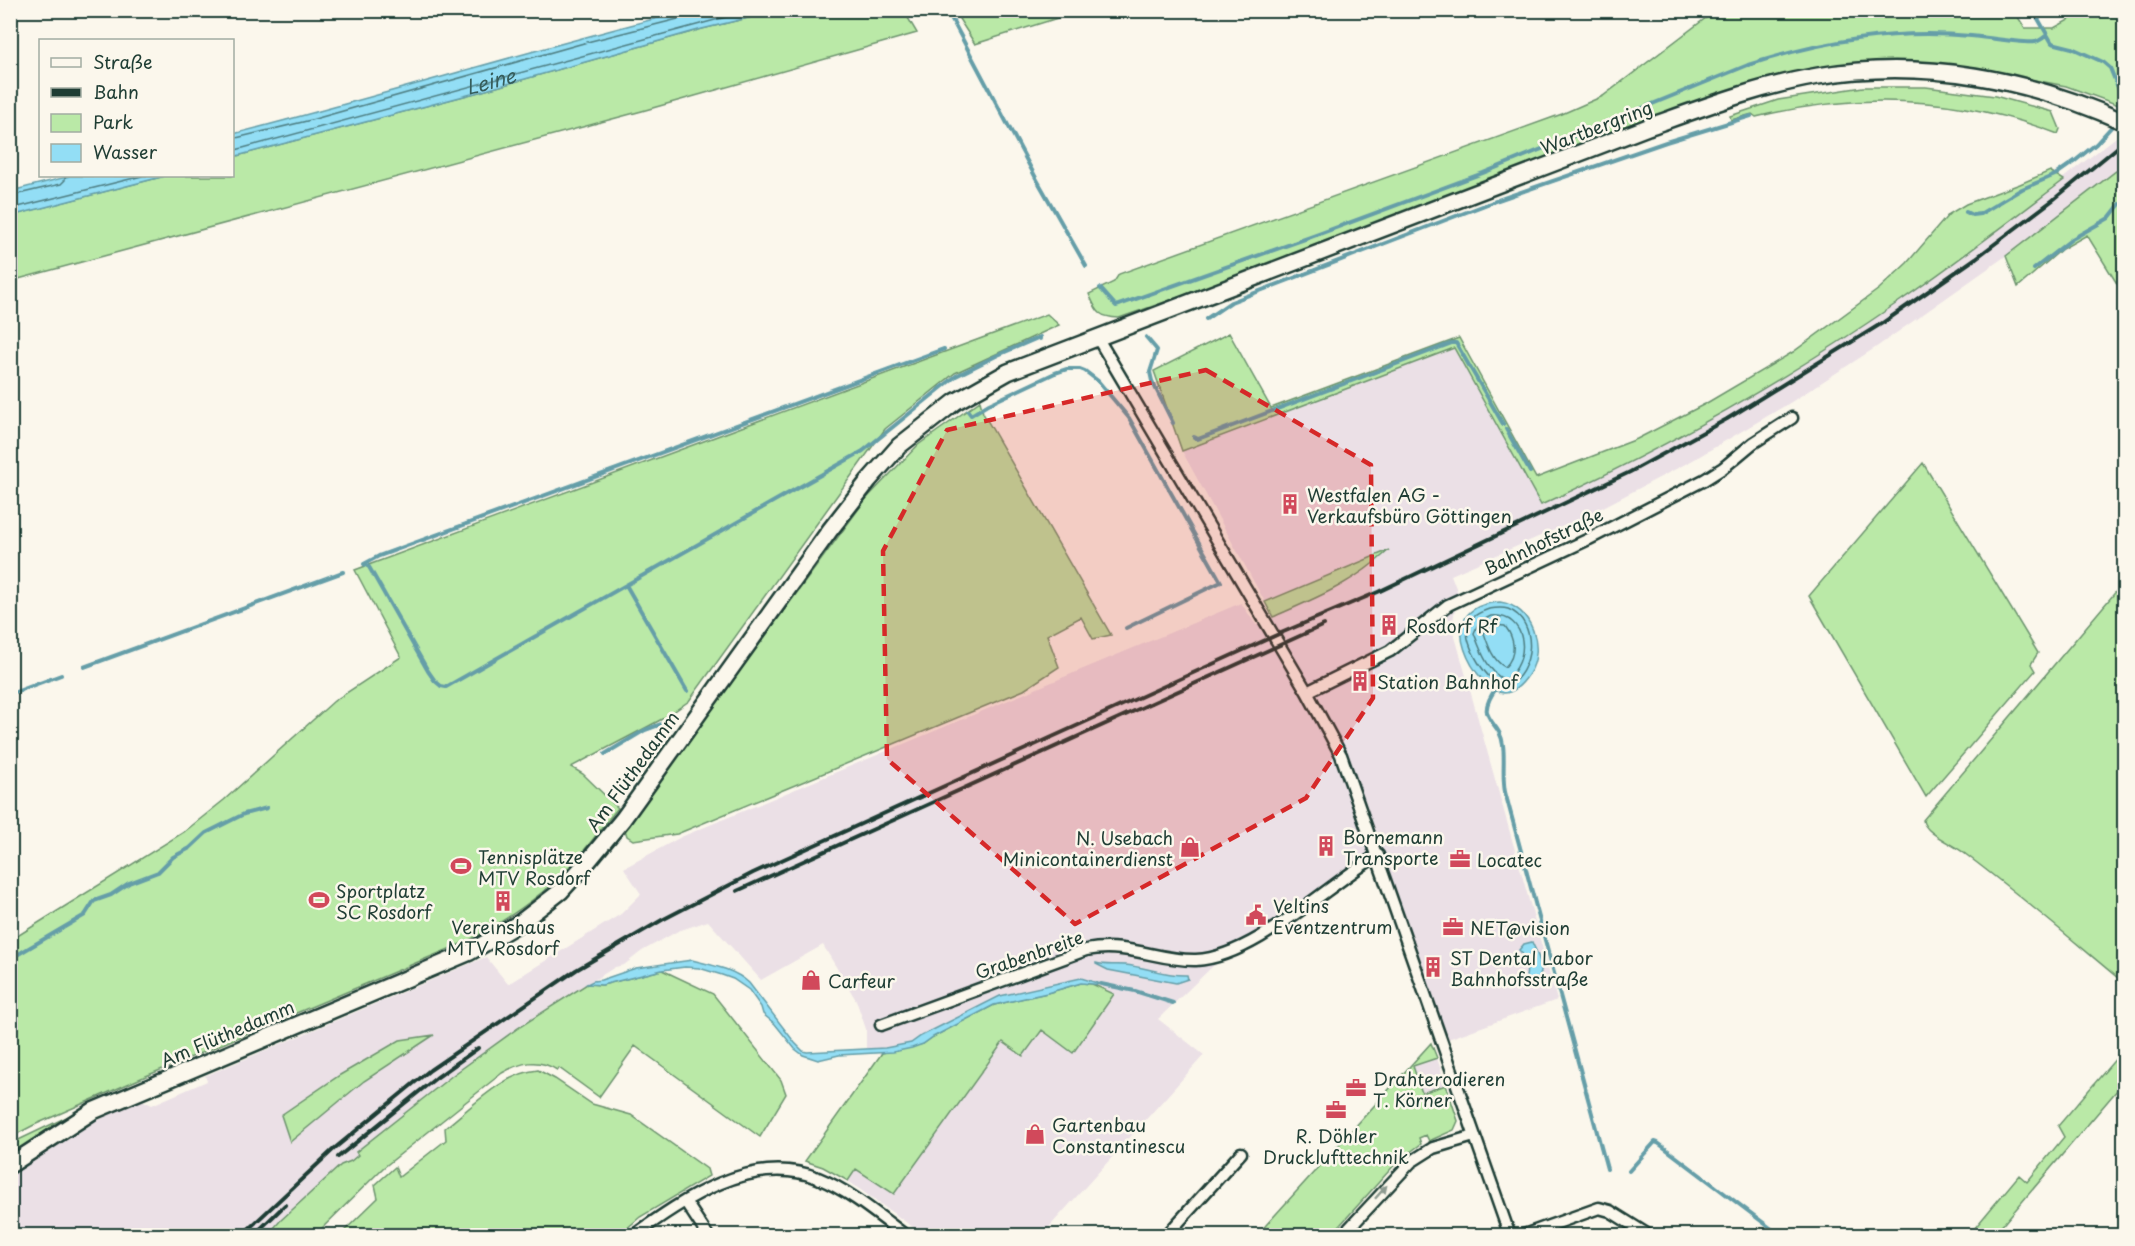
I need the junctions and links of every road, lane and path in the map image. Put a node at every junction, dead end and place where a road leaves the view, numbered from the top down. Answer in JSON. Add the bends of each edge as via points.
{"nodes":[{"id":1,"x":2124,"y":122,"type":"edge"},
{"id":2,"x":1097,"y":337,"type":"junction"},
{"id":3,"x":1792,"y":418,"type":"dead end"},
{"id":4,"x":1307,"y":692,"type":"junction"},
{"id":5,"x":1378,"y":855,"type":"junction"},
{"id":6,"x":881,"y":1025,"type":"dead end"},
{"id":7,"x":1474,"y":1136,"type":"junction"},
{"id":8,"x":1241,"y":1153,"type":"dead end"},
{"id":9,"x":10,"y":1165,"type":"edge"},
{"id":10,"x":685,"y":1201,"type":"junction"},
{"id":11,"x":633,"y":1236,"type":"edge"},
{"id":12,"x":708,"y":1236,"type":"edge"},
{"id":13,"x":906,"y":1236,"type":"edge"},
{"id":14,"x":1166,"y":1236,"type":"edge"},
{"id":15,"x":1342,"y":1236,"type":"edge"},
{"id":16,"x":1509,"y":1236,"type":"edge"},
{"id":17,"x":1521,"y":1236,"type":"edge"},
{"id":18,"x":1650,"y":1236,"type":"edge"}],
"edges":[{"from":1,"to":2,"type":"main road","name":"Wartbergring","via":[[2058,95],[1954,73],[1884,69],[1779,84],[1648,127]]},
{"from":2,"to":4,"type":"street"},
{"from":2,"to":9,"type":"main road","name":"Am Flüthedamm","via":[[1031,361],[980,386],[933,417],[899,446],[830,530],[623,819],[570,882],[521,922],[470,952],[93,1110]]},
{"from":3,"to":4,"type":"street","name":"Bahnhofstraße","via":[[1704,480],[1448,605],[1390,651]]},
{"from":4,"to":5,"type":"street","via":[[1341,755]]},
{"from":5,"to":6,"type":"street","name":"Grabenbreite","via":[[1260,937],[1228,953],[1206,959],[1183,959],[1126,948],[1093,949]]},
{"from":5,"to":7,"type":"street"},
{"from":15,"to":7,"type":"street","one_way":true,"via":[[1411,1162],[1433,1148]]},
{"from":7,"to":16,"type":"street"},
{"from":8,"to":14,"type":"street"},
{"from":10,"to":11,"type":"street"},
{"from":10,"to":12,"type":"street"},
{"from":10,"to":13,"type":"street","via":[[742,1175],[788,1170],[831,1184]]},
{"from":17,"to":18,"type":"street","via":[[1599,1209],[1611,1211]]}]}
